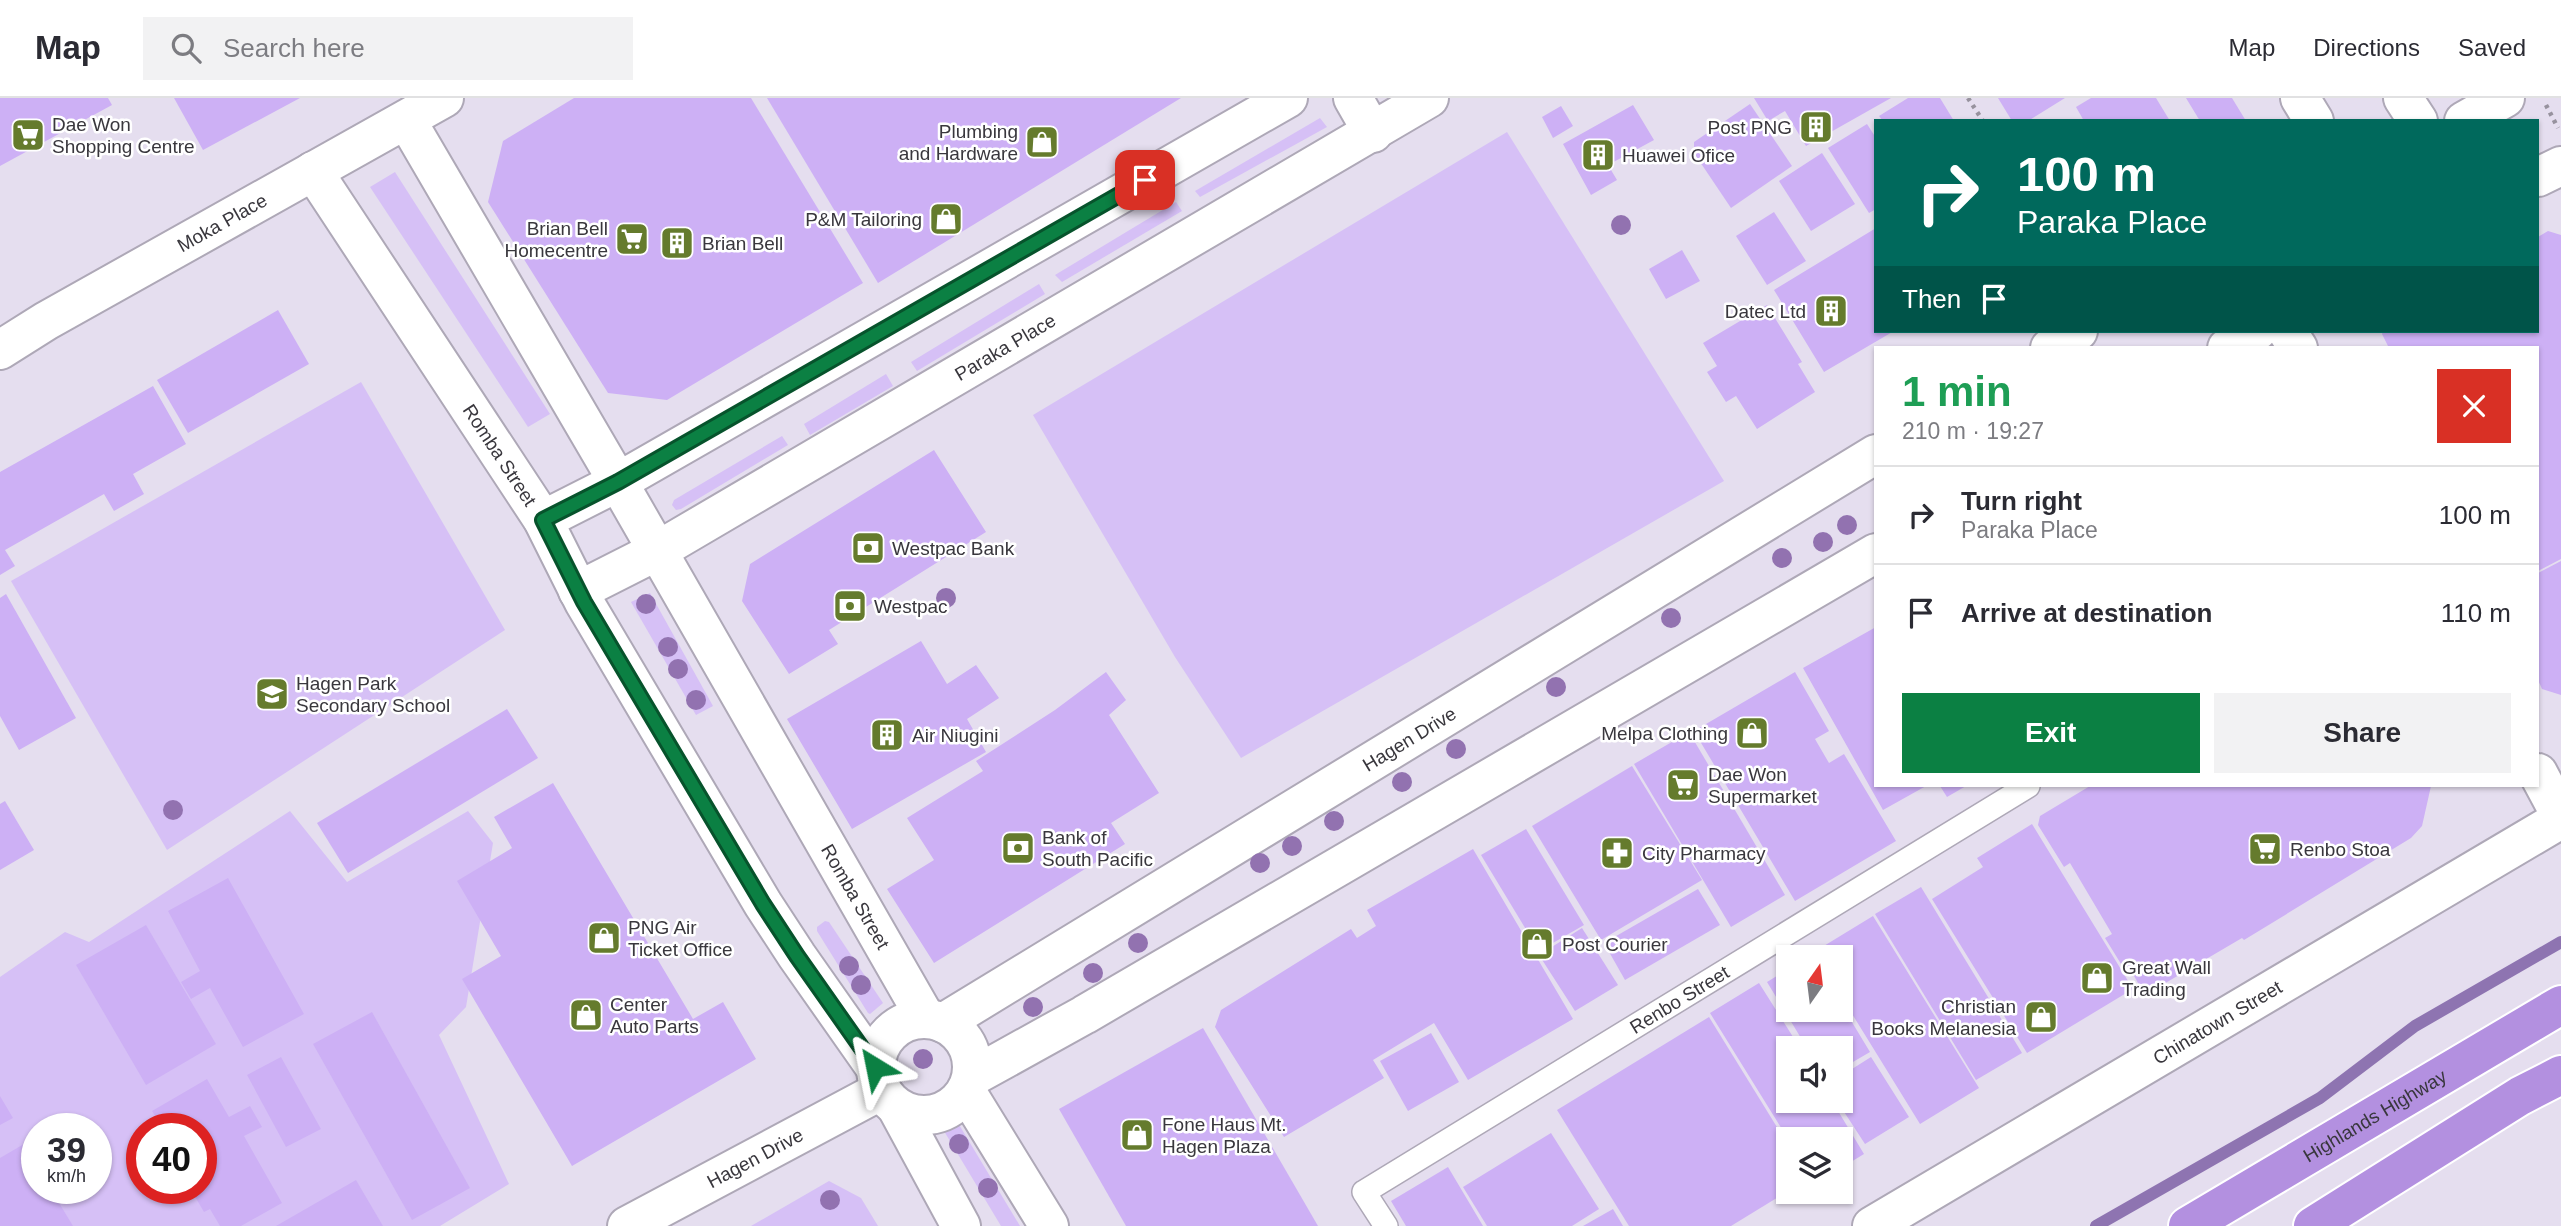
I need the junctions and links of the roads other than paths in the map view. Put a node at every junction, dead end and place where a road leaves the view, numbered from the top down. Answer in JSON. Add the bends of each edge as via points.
{"nodes":[{"id":1,"x":444,"y":98,"type":"edge"},
{"id":2,"x":1288,"y":98,"type":"edge"},
{"id":3,"x":1353,"y":98,"type":"edge"},
{"id":4,"x":1429,"y":98,"type":"edge"},
{"id":5,"x":2300,"y":98,"type":"edge"},
{"id":6,"x":2505,"y":98,"type":"edge"},
{"id":7,"x":2313,"y":119,"type":"edge"},
{"id":8,"x":2468,"y":119,"type":"edge"},
{"id":9,"x":407,"y":121,"type":"junction"},
{"id":10,"x":1373,"y":133,"type":"junction"},
{"id":11,"x":2561,"y":166,"type":"edge"},
{"id":12,"x":313,"y":172,"type":"junction"},
{"id":13,"x":2539,"y":177,"type":"edge"},
{"id":14,"x":2075,"y":333,"type":"edge"},
{"id":15,"x":2253,"y":333,"type":"edge"},
{"id":16,"x":2053,"y":346,"type":"edge"},
{"id":17,"x":2231,"y":346,"type":"edge"},
{"id":18,"x":0,"y":350,"type":"edge"},
{"id":19,"x":1874,"y":455,"type":"edge"},
{"id":20,"x":618,"y":482,"type":"junction"},
{"id":21,"x":543,"y":520,"type":"junction"},
{"id":22,"x":657,"y":551,"type":"junction"},
{"id":23,"x":1874,"y":554,"type":"edge"},
{"id":24,"x":578,"y":591,"type":"junction"},
{"id":25,"x":2539,"y":776,"type":"edge"},
{"id":26,"x":2026,"y":787,"type":"edge"},
{"id":27,"x":2561,"y":817,"type":"edge"},
{"id":28,"x":2561,"y":1005,"type":"edge"},
{"id":29,"x":935,"y":1021,"type":"junction"},
{"id":30,"x":2561,"y":1075,"type":"edge"},
{"id":31,"x":969,"y":1084,"type":"junction"},
{"id":32,"x":885,"y":1088,"type":"junction"},
{"id":33,"x":626,"y":1226,"type":"edge"},
{"id":34,"x":961,"y":1226,"type":"edge"},
{"id":35,"x":1049,"y":1226,"type":"edge"},
{"id":36,"x":1386,"y":1226,"type":"edge"},
{"id":37,"x":1872,"y":1226,"type":"edge"},
{"id":38,"x":2188,"y":1226,"type":"edge"},
{"id":39,"x":2313,"y":1226,"type":"edge"}],
"edges":[{"from":1,"to":9,"type":"street","name":"Moka Place"},
{"from":2,"to":20,"type":"street"},
{"from":3,"to":10,"type":"street"},
{"from":4,"to":10,"type":"street","name":"Paraka Place"},
{"from":5,"to":7,"type":"street"},
{"from":6,"to":8,"type":"street"},
{"from":9,"to":12,"type":"street","name":"Moka Place"},
{"from":9,"to":20,"type":"street","name":"Romba Street"},
{"from":10,"to":22,"type":"street","name":"Paraka Place"},
{"from":11,"to":13,"type":"street"},
{"from":12,"to":18,"type":"street","name":"Moka Place"},
{"from":12,"to":21,"type":"street","name":"Romba Street"},
{"from":14,"to":16,"type":"street"},
{"from":15,"to":17,"type":"street"},
{"from":19,"to":29,"type":"street","name":"Hagen Drive"},
{"from":20,"to":21,"type":"street"},
{"from":20,"to":22,"type":"street","name":"Romba Street"},
{"from":21,"to":24,"type":"street","name":"Romba Street"},
{"from":22,"to":24,"type":"street","name":"Paraka Place"},
{"from":22,"to":29,"type":"street","name":"Romba Street"},
{"from":23,"to":31,"type":"street"},
{"from":24,"to":32,"type":"street","name":"Romba Street","via":[[763,904]]},
{"from":25,"to":27,"type":"street"},
{"from":26,"to":36,"type":"lane","name":"Renbo Street","via":[[1364,1192]]},
{"from":27,"to":37,"type":"street","name":"Chinatown Street"},
{"from":28,"to":38,"type":"highway","name":"Highlands Highway"},
{"from":29,"to":31,"type":"street","via":[[959,1033],[968,1046],[972,1061]]},
{"from":29,"to":32,"type":"street","via":[[914,1020],[886,1036],[878,1050]]},
{"from":30,"to":39,"type":"highway"},
{"from":31,"to":32,"type":"street","via":[[956,1104],[928,1115],[911,1114]]},
{"from":31,"to":35,"type":"street"},
{"from":32,"to":33,"type":"street","name":"Hagen Drive"},
{"from":32,"to":34,"type":"street","name":"Romba Street"}]}
